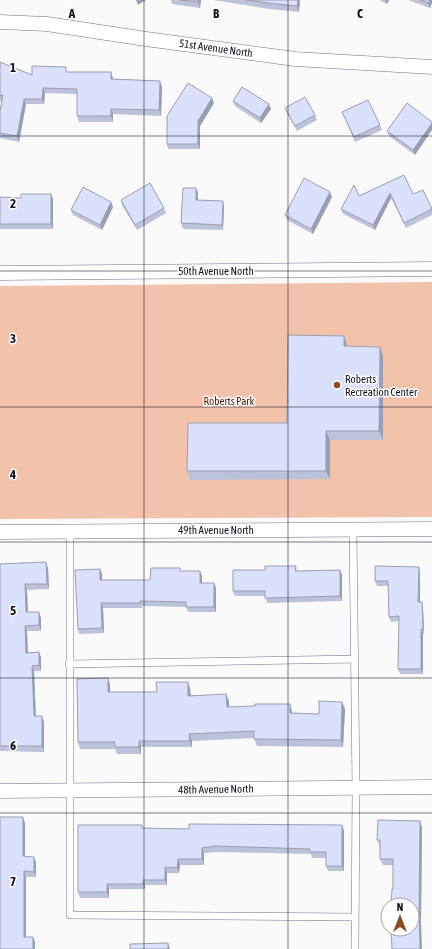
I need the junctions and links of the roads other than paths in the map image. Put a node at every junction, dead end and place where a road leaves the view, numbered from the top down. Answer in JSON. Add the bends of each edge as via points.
{"nodes":[{"id":1,"x":0,"y":22,"type":"edge"},
{"id":2,"x":432,"y":67,"type":"edge"},
{"id":3,"x":432,"y":269,"type":"edge"},
{"id":4,"x":0,"y":273,"type":"edge"},
{"id":5,"x":432,"y":529,"type":"edge"},
{"id":6,"x":353,"y":530,"type":"junction"},
{"id":7,"x":70,"y":531,"type":"junction"},
{"id":8,"x":0,"y":532,"type":"edge"},
{"id":9,"x":354,"y":659,"type":"junction"},
{"id":10,"x":69,"y":664,"type":"junction"},
{"id":11,"x":356,"y":788,"type":"junction"},
{"id":12,"x":432,"y":788,"type":"edge"},
{"id":13,"x":69,"y":791,"type":"junction"},
{"id":14,"x":0,"y":792,"type":"edge"},
{"id":15,"x":355,"y":917,"type":"junction"},
{"id":16,"x":355,"y":949,"type":"edge"}],
"edges":[{"from":1,"to":2,"type":"street","name":"51st Avenue North","via":[[47,24],[295,59]]},
{"from":3,"to":4,"type":"street","name":"50th Avenue North"},
{"from":5,"to":6,"type":"street","name":"49th Avenue North"},
{"from":6,"to":7,"type":"street","name":"49th Avenue North"},
{"from":6,"to":9,"type":"lane"},
{"from":7,"to":8,"type":"street","name":"49th Avenue North"},
{"from":7,"to":10,"type":"lane"},
{"from":9,"to":10,"type":"lane"},
{"from":9,"to":11,"type":"lane"},
{"from":10,"to":13,"type":"lane"},
{"from":11,"to":12,"type":"street","name":"48th Avenue North"},
{"from":11,"to":13,"type":"street","name":"48th Avenue North"},
{"from":11,"to":15,"type":"lane"},
{"from":13,"to":14,"type":"street","name":"48th Avenue North"},
{"from":13,"to":15,"type":"lane","via":[[70,914]]},
{"from":15,"to":16,"type":"lane"}]}
